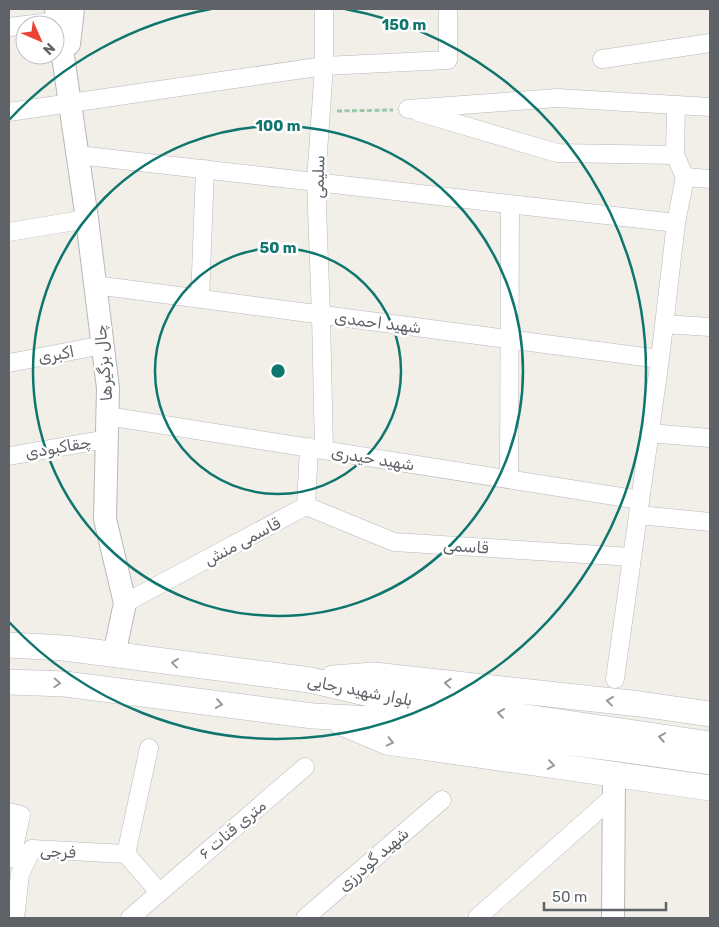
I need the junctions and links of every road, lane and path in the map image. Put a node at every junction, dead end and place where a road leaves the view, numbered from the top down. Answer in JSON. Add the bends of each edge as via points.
{"nodes":[{"id":1,"x":324,"y":9,"type":"edge"},
{"id":2,"x":448,"y":9,"type":"edge"},
{"id":3,"x":65,"y":12,"type":"edge"},
{"id":4,"x":9,"y":27,"type":"edge"},
{"id":5,"x":710,"y":43,"type":"edge"},
{"id":6,"x":602,"y":59,"type":"dead end"},
{"id":7,"x":324,"y":66,"type":"junction"},
{"id":8,"x":71,"y":102,"type":"junction"},
{"id":9,"x":676,"y":105,"type":"junction"},
{"id":10,"x":710,"y":107,"type":"edge"},
{"id":11,"x":408,"y":109,"type":"junction"},
{"id":12,"x":9,"y":112,"type":"edge"},
{"id":13,"x":321,"y":112,"type":"junction"},
{"id":14,"x":78,"y":154,"type":"junction"},
{"id":15,"x":675,"y":155,"type":"junction"},
{"id":16,"x":205,"y":169,"type":"junction"},
{"id":17,"x":685,"y":177,"type":"junction"},
{"id":18,"x":710,"y":179,"type":"edge"},
{"id":19,"x":316,"y":181,"type":"junction"},
{"id":20,"x":510,"y":204,"type":"junction"},
{"id":21,"x":87,"y":220,"type":"junction"},
{"id":22,"x":676,"y":223,"type":"junction"},
{"id":23,"x":9,"y":232,"type":"edge"},
{"id":24,"x":95,"y":285,"type":"junction"},
{"id":25,"x":200,"y":299,"type":"junction"},
{"id":26,"x":321,"y":314,"type":"junction"},
{"id":27,"x":664,"y":324,"type":"junction"},
{"id":28,"x":710,"y":327,"type":"edge"},
{"id":29,"x":510,"y":339,"type":"junction"},
{"id":30,"x":103,"y":345,"type":"junction"},
{"id":31,"x":660,"y":358,"type":"junction"},
{"id":32,"x":9,"y":363,"type":"edge"},
{"id":33,"x":107,"y":416,"type":"junction"},
{"id":34,"x":649,"y":433,"type":"junction"},
{"id":35,"x":710,"y":438,"type":"edge"},
{"id":36,"x":107,"y":439,"type":"junction"},
{"id":37,"x":316,"y":449,"type":"junction"},
{"id":38,"x":9,"y":456,"type":"edge"},
{"id":39,"x":509,"y":479,"type":"junction"},
{"id":40,"x":306,"y":506,"type":"junction"},
{"id":41,"x":639,"y":508,"type":"junction"},
{"id":42,"x":710,"y":522,"type":"edge"},
{"id":43,"x":632,"y":557,"type":"junction"},
{"id":44,"x":125,"y":603,"type":"junction"},
{"id":45,"x":9,"y":645,"type":"edge"},
{"id":46,"x":114,"y":655,"type":"junction"},
{"id":47,"x":616,"y":679,"type":"dead end"},
{"id":48,"x":310,"y":680,"type":"junction"},
{"id":49,"x":9,"y":682,"type":"edge"},
{"id":50,"x":710,"y":714,"type":"edge"},
{"id":51,"x":328,"y":718,"type":"junction"},
{"id":52,"x":710,"y":744,"type":"edge"},
{"id":53,"x":150,"y":748,"type":"dead end"},
{"id":54,"x":710,"y":762,"type":"edge"},
{"id":55,"x":305,"y":767,"type":"dead end"},
{"id":56,"x":614,"y":784,"type":"junction"},
{"id":57,"x":710,"y":788,"type":"edge"},
{"id":58,"x":442,"y":800,"type":"dead end"},
{"id":59,"x":9,"y":812,"type":"edge"},
{"id":60,"x":126,"y":854,"type":"junction"},
{"id":61,"x":24,"y":866,"type":"junction"},
{"id":62,"x":159,"y":892,"type":"junction"},
{"id":63,"x":13,"y":912,"type":"edge"},
{"id":64,"x":130,"y":918,"type":"edge"},
{"id":65,"x":305,"y":918,"type":"edge"},
{"id":66,"x":476,"y":918,"type":"edge"},
{"id":67,"x":613,"y":918,"type":"edge"}],
"edges":[{"from":1,"to":7,"type":"street","name":"سلیمی"},
{"from":2,"to":7,"type":"street","via":[[448,60]]},
{"from":3,"to":4,"type":"street"},
{"from":3,"to":8,"type":"street","name":"چال بزگیرها","via":[[66,69]]},
{"from":5,"to":6,"type":"street"},
{"from":7,"to":8,"type":"street"},
{"from":7,"to":13,"type":"street","name":"سلیمی"},
{"from":8,"to":12,"type":"street"},
{"from":8,"to":14,"type":"street","name":"چال بزگیرها"},
{"from":9,"to":10,"type":"street"},
{"from":9,"to":11,"type":"street","via":[[557,98]]},
{"from":9,"to":15,"type":"street"},
{"from":11,"to":13,"type":"path"},
{"from":11,"to":15,"type":"street","via":[[557,153]]},
{"from":13,"to":19,"type":"street","name":"سلیمی"},
{"from":14,"to":16,"type":"street"},
{"from":14,"to":21,"type":"street","name":"چال بزگیرها"},
{"from":15,"to":17,"type":"street"},
{"from":16,"to":19,"type":"street"},
{"from":16,"to":25,"type":"street"},
{"from":17,"to":18,"type":"street"},
{"from":17,"to":22,"type":"street"},
{"from":19,"to":20,"type":"street"},
{"from":19,"to":26,"type":"street","name":"سلیمی"},
{"from":20,"to":22,"type":"street"},
{"from":20,"to":29,"type":"street"},
{"from":21,"to":23,"type":"street"},
{"from":21,"to":24,"type":"street","name":"چال بزگیرها"},
{"from":22,"to":27,"type":"street"},
{"from":24,"to":25,"type":"street","name":"شهید احمدی"},
{"from":24,"to":30,"type":"street","name":"چال بزگیرها"},
{"from":25,"to":26,"type":"street","name":"شهید احمدی"},
{"from":26,"to":29,"type":"street","name":"شهید احمدی"},
{"from":26,"to":37,"type":"street","name":"سلیمی"},
{"from":27,"to":28,"type":"street"},
{"from":27,"to":31,"type":"street"},
{"from":29,"to":31,"type":"street","name":"شهید احمدی"},
{"from":29,"to":39,"type":"street"},
{"from":30,"to":32,"type":"street","name":"اکبری"},
{"from":30,"to":33,"type":"street","name":"چال بزگیرها","via":[[108,388]]},
{"from":31,"to":34,"type":"street"},
{"from":33,"to":36,"type":"street","name":"چال بزگیرها"},
{"from":33,"to":37,"type":"street","name":"شهید حیدری"},
{"from":34,"to":35,"type":"street"},
{"from":34,"to":41,"type":"street"},
{"from":36,"to":38,"type":"street","name":"چقاکبودی"},
{"from":36,"to":44,"type":"street","name":"چال بزگیرها","via":[[104,519]]},
{"from":37,"to":39,"type":"street","name":"شهید حیدری"},
{"from":37,"to":40,"type":"street"},
{"from":39,"to":41,"type":"street","name":"شهید حیدری"},
{"from":40,"to":43,"type":"street","name":"قاسمی","via":[[394,542]]},
{"from":40,"to":44,"type":"street","name":"قاسمی منش"},
{"from":41,"to":42,"type":"street","name":"شهید حیدری"},
{"from":41,"to":43,"type":"street"},
{"from":43,"to":47,"type":"street"},
{"from":44,"to":46,"type":"street","name":"چال بزگیرها"},
{"from":45,"to":46,"type":"main road","name":"بلوار شهید رجایی"},
{"from":48,"to":46,"type":"main road","name":"بلوار شهید رجایی","one_way":true},
{"from":50,"to":48,"type":"main road","one_way":true,"via":[[374,675]]},
{"from":52,"to":48,"type":"main road","name":"بلوار شهید رجایی","one_way":true,"via":[[370,694]]},
{"from":49,"to":51,"type":"main road","name":"بلوار شهید رجایی","one_way":true,"via":[[66,684]]},
{"from":51,"to":54,"type":"main road","name":"بلوار شهید رجایی","via":[[393,720]]},
{"from":51,"to":56,"type":"main road","one_way":true,"via":[[387,742]]},
{"from":53,"to":60,"type":"street"},
{"from":55,"to":62,"type":"street","name":"۶ متری قنات"},
{"from":56,"to":57,"type":"main road"},
{"from":56,"to":66,"type":"street"},
{"from":56,"to":67,"type":"street"},
{"from":58,"to":65,"type":"street","name":"شهید گودرزی"},
{"from":59,"to":61,"type":"street","via":[[21,815],[12,857]]},
{"from":60,"to":61,"type":"street","name":"فرجی","via":[[32,849]]},
{"from":60,"to":62,"type":"street"},
{"from":61,"to":63,"type":"street","name":"فرجی"},
{"from":62,"to":64,"type":"street","name":"۶ متری قنات"}]}
